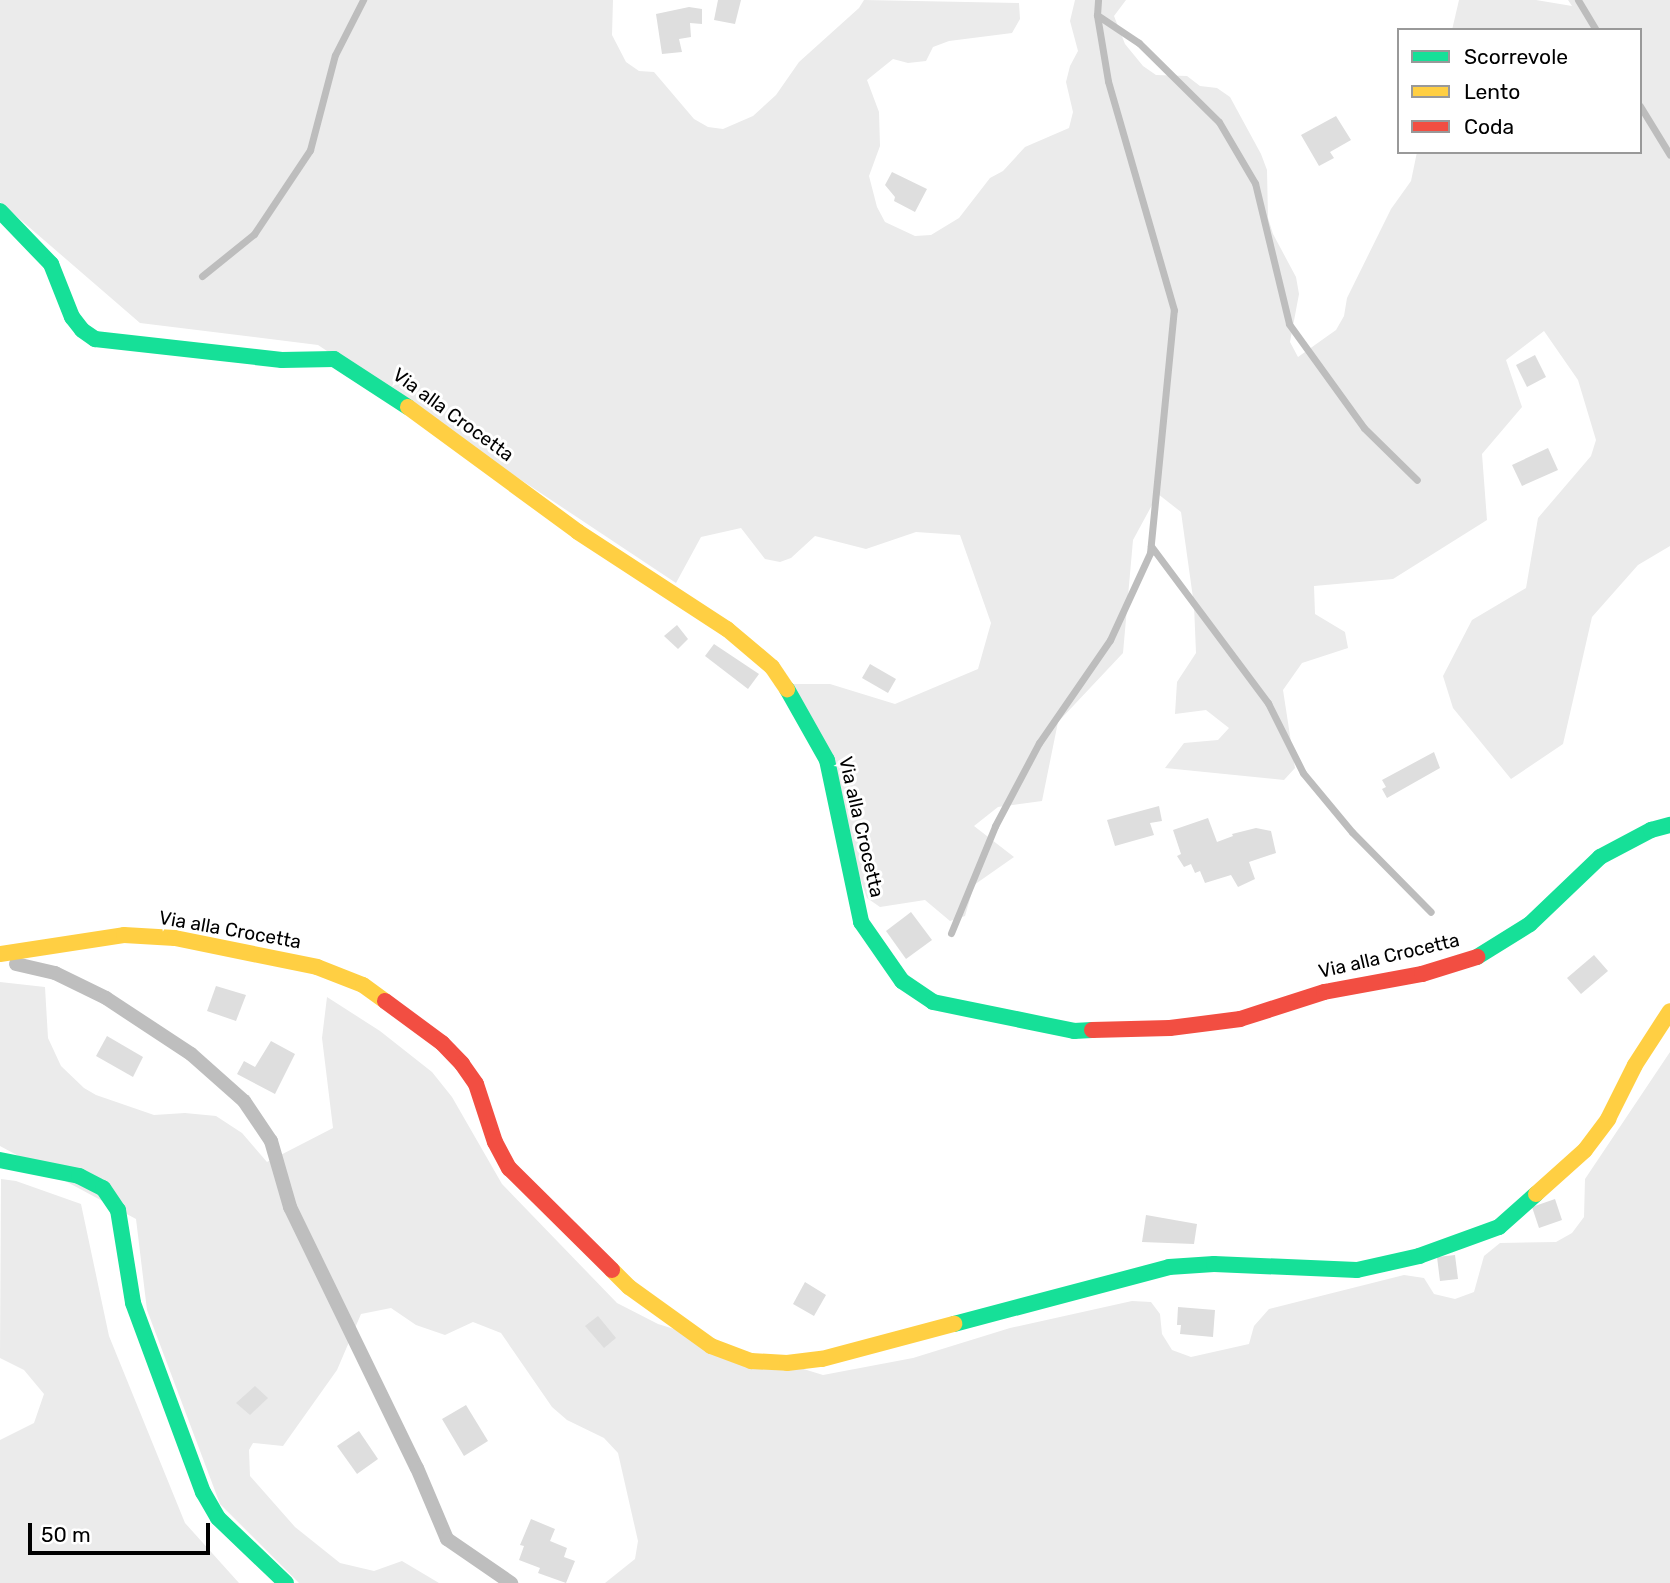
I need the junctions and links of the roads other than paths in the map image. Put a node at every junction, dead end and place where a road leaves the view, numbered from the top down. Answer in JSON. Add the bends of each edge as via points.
{"nodes":[{"id":1,"x":0,"y":211,"type":"edge"},
{"id":2,"x":1670,"y":825,"type":"edge"},
{"id":3,"x":0,"y":956,"type":"edge"},
{"id":4,"x":1670,"y":1011,"type":"edge"},
{"id":5,"x":0,"y":1160,"type":"edge"},
{"id":6,"x":286,"y":1583,"type":"edge"},
{"id":7,"x":511,"y":1583,"type":"edge"}],
"edges":[{"from":1,"to":2,"type":"street","name":"Via alla Crocetta","via":[[51,264],[72,317],[96,340],[282,360],[334,359],[410,408],[578,532],[727,629],[772,667],[827,760],[861,922],[902,981],[933,1002],[1074,1031],[1170,1028],[1240,1018],[1324,992],[1466,962],[1530,924],[1600,856]]},
{"from":3,"to":4,"type":"street","name":"Via alla Crocetta","via":[[124,935],[175,938],[317,967],[363,985],[442,1043],[462,1064],[475,1084],[509,1168],[629,1287],[710,1346],[751,1361],[787,1363],[822,1359],[1169,1267],[1214,1264],[1356,1270],[1419,1256],[1499,1227],[1585,1150]]},
{"from":3,"to":7,"type":"lane","via":[[55,973],[106,998],[191,1054],[244,1101],[271,1141],[290,1207],[447,1539]]},
{"from":5,"to":6,"type":"street","via":[[79,1176],[103,1188],[118,1210],[133,1303],[203,1492],[218,1518]]}]}
